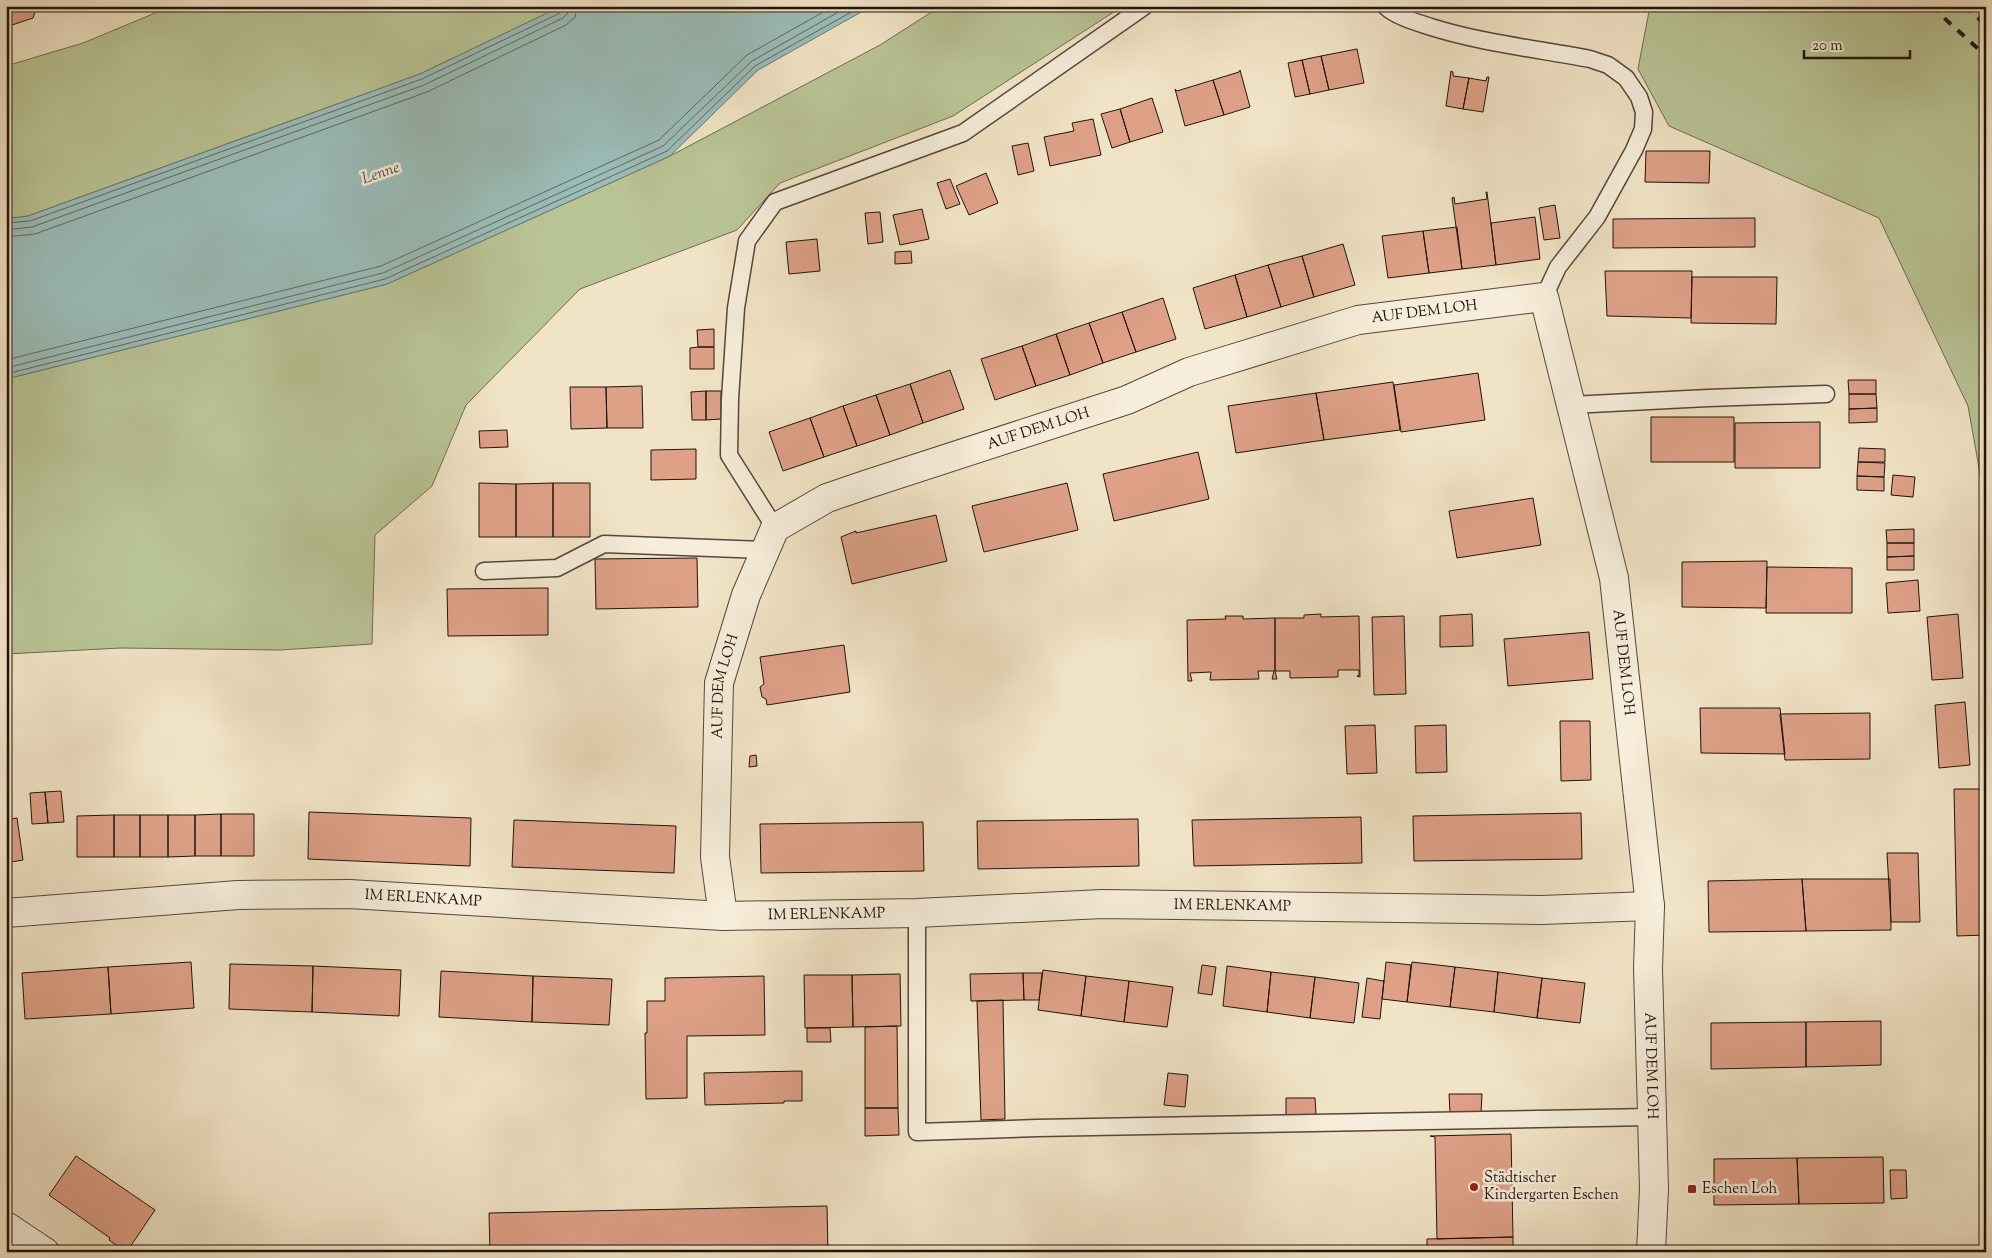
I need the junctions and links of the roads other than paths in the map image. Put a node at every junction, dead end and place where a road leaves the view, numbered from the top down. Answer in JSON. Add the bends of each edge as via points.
{"nodes":[{"id":1,"x":1144,"y":6,"type":"edge"},
{"id":2,"x":1386,"y":6,"type":"edge"},
{"id":3,"x":1544,"y":297,"type":"junction"},
{"id":4,"x":1826,"y":394,"type":"dead end"},
{"id":5,"x":1571,"y":405,"type":"junction"},
{"id":6,"x":770,"y":539,"type":"junction"},
{"id":7,"x":484,"y":571,"type":"dead end"},
{"id":8,"x":1650,"y":906,"type":"junction"},
{"id":9,"x":6,"y":913,"type":"edge"},
{"id":10,"x":918,"y":913,"type":"junction"},
{"id":11,"x":723,"y":916,"type":"junction"},
{"id":12,"x":1652,"y":1117,"type":"junction"},
{"id":13,"x":6,"y":1226,"type":"edge"},
{"id":14,"x":45,"y":1252,"type":"edge"},
{"id":15,"x":1651,"y":1252,"type":"edge"}],
"edges":[{"from":1,"to":6,"type":"lane","via":[[962,133],[775,202],[747,241],[736,308],[729,455]]},
{"from":2,"to":3,"type":"lane","via":[[1391,12],[1457,35],[1608,65],[1626,78],[1639,97],[1644,112],[1643,129],[1634,150],[1597,217],[1558,267]]},
{"from":3,"to":5,"type":"street","name":"AUF DEM LOH"},
{"from":3,"to":6,"type":"street","name":"AUF DEM LOH","via":[[1358,320],[1189,372],[1127,400],[827,498]]},
{"from":4,"to":5,"type":"lane"},
{"from":5,"to":8,"type":"street","name":"AUF DEM LOH","via":[[1614,578]]},
{"from":6,"to":7,"type":"lane","via":[[604,544],[557,568]]},
{"from":6,"to":11,"type":"street","name":"AUF DEM LOH","via":[[746,595],[719,683],[715,857]]},
{"from":8,"to":10,"type":"street","name":"IM ERLENKAMP","via":[[1541,910],[1102,904]]},
{"from":8,"to":12,"type":"street","name":"AUF DEM LOH","via":[[1648,968]]},
{"from":9,"to":11,"type":"street","name":"IM ERLENKAMP","via":[[238,895],[348,894]]},
{"from":10,"to":11,"type":"street","name":"IM ERLENKAMP"},
{"from":10,"to":12,"type":"lane","via":[[917,1132]]},
{"from":12,"to":15,"type":"street","name":"AUF DEM LOH","via":[[1654,1189]]},
{"from":13,"to":14,"type":"street"}]}
